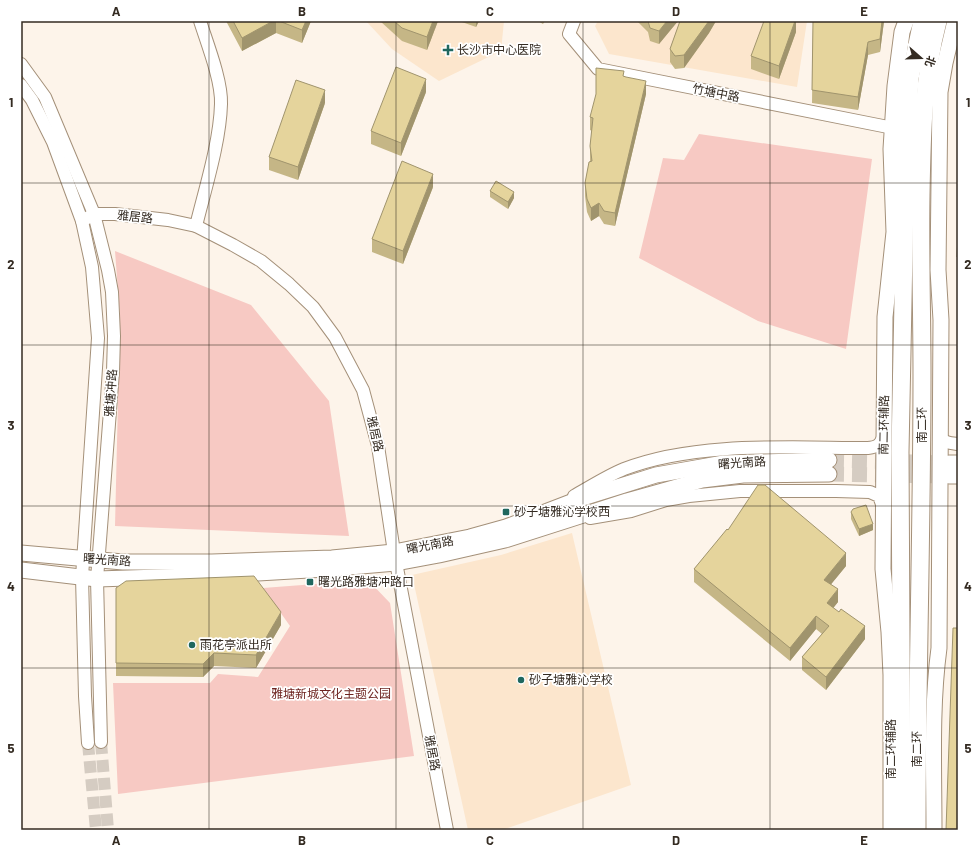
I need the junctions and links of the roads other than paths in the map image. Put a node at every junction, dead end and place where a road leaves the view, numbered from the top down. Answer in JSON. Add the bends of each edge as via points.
{"nodes":[{"id":1,"x":200,"y":21,"type":"edge"},
{"id":2,"x":574,"y":21,"type":"edge"},
{"id":3,"x":906,"y":21,"type":"edge"},
{"id":4,"x":922,"y":21,"type":"edge"},
{"id":5,"x":938,"y":21,"type":"edge"},
{"id":6,"x":954,"y":21,"type":"edge"},
{"id":7,"x":21,"y":64,"type":"edge"},
{"id":8,"x":21,"y":84,"type":"edge"},
{"id":9,"x":892,"y":128,"type":"junction"},
{"id":10,"x":94,"y":214,"type":"junction"},
{"id":11,"x":82,"y":221,"type":"junction"},
{"id":12,"x":196,"y":226,"type":"junction"},
{"id":13,"x":884,"y":435,"type":"junction"},
{"id":14,"x":949,"y":441,"type":"edge"},
{"id":15,"x":883,"y":507,"type":"junction"},
{"id":16,"x":550,"y":509,"type":"junction"},
{"id":17,"x":553,"y":524,"type":"junction"},
{"id":18,"x":21,"y":553,"type":"edge"},
{"id":19,"x":82,"y":558,"type":"junction"},
{"id":20,"x":395,"y":558,"type":"junction"},
{"id":21,"x":98,"y":560,"type":"junction"},
{"id":22,"x":21,"y":570,"type":"edge"},
{"id":23,"x":89,"y":578,"type":"junction"},
{"id":24,"x":100,"y":742,"type":"tunnel mouth"},
{"id":25,"x":88,"y":743,"type":"tunnel mouth"},
{"id":26,"x":447,"y":830,"type":"edge"},
{"id":27,"x":891,"y":830,"type":"edge"},
{"id":28,"x":902,"y":830,"type":"edge"},
{"id":29,"x":917,"y":830,"type":"edge"},
{"id":30,"x":934,"y":830,"type":"edge"}],
"edges":[{"from":1,"to":12,"type":"street","via":[[218,83],[221,103],[216,142]]},
{"from":2,"to":9,"type":"street","name":"竹塘中路","via":[[569,34],[598,69]]},
{"from":3,"to":9,"type":"main road","name":"南二环辅路","via":[[902,32]]},
{"from":4,"to":28,"type":"highway","name":"南二环","via":[[910,78],[906,149],[900,444]]},
{"from":5,"to":29,"type":"highway","name":"南二环","via":[[924,94],[922,134],[922,420]]},
{"from":6,"to":14,"type":"main road","via":[[940,92],[938,270]]},
{"from":7,"to":10,"type":"street","name":"雅塘冲路","via":[[45,97]]},
{"from":8,"to":11,"type":"street","name":"雅塘冲路","via":[[53,142]]},
{"from":9,"to":13,"type":"main road","name":"南二环辅路","via":[[894,232],[885,317]]},
{"from":10,"to":11,"type":"street"},
{"from":10,"to":12,"type":"street","name":"雅居路","via":[[147,218]]},
{"from":10,"to":21,"type":"street","name":"雅塘冲路","via":[[108,270],[114,315],[113,372]]},
{"from":11,"to":19,"type":"street","name":"雅塘冲路","via":[[92,267],[98,338]]},
{"from":12,"to":20,"type":"street","name":"雅居路","via":[[261,261],[313,307],[336,338],[363,390],[371,415]]},
{"from":13,"to":15,"type":"main road","name":"南二环辅路"},
{"from":13,"to":16,"type":"street","via":[[882,443],[868,448],[742,449],[695,452],[664,458],[623,469]]},
{"from":14,"to":30,"type":"main road","via":[[933,725]]},
{"from":15,"to":17,"type":"street","via":[[879,496],[870,492],[740,491],[666,500],[631,511]]},
{"from":15,"to":27,"type":"main road","name":"南二环辅路","via":[[883,569],[891,675]]},
{"from":16,"to":17,"type":"main road","name":"曙光南路","via":[[656,475],[724,463],[829,467],[702,480]]},
{"from":16,"to":20,"type":"main road","name":"曙光南路","via":[[506,527]]},
{"from":17,"to":20,"type":"main road","name":"曙光南路","via":[[467,549]]},
{"from":18,"to":19,"type":"main road","name":"曙光南路"},
{"from":19,"to":21,"type":"main road","name":"曙光南路"},
{"from":19,"to":23,"type":"street","name":"雅塘冲路"},
{"from":20,"to":21,"type":"main road","name":"曙光南路","via":[[212,562]]},
{"from":20,"to":23,"type":"main road","name":"曙光南路","via":[[231,574]]},
{"from":20,"to":26,"type":"street","name":"雅居路"},
{"from":21,"to":23,"type":"street","name":"雅塘冲路"},
{"from":22,"to":23,"type":"main road","name":"曙光南路"},
{"from":23,"to":24,"type":"street","name":"雅塘冲路"},
{"from":23,"to":25,"type":"street","name":"雅塘冲路","via":[[85,696]]}]}
